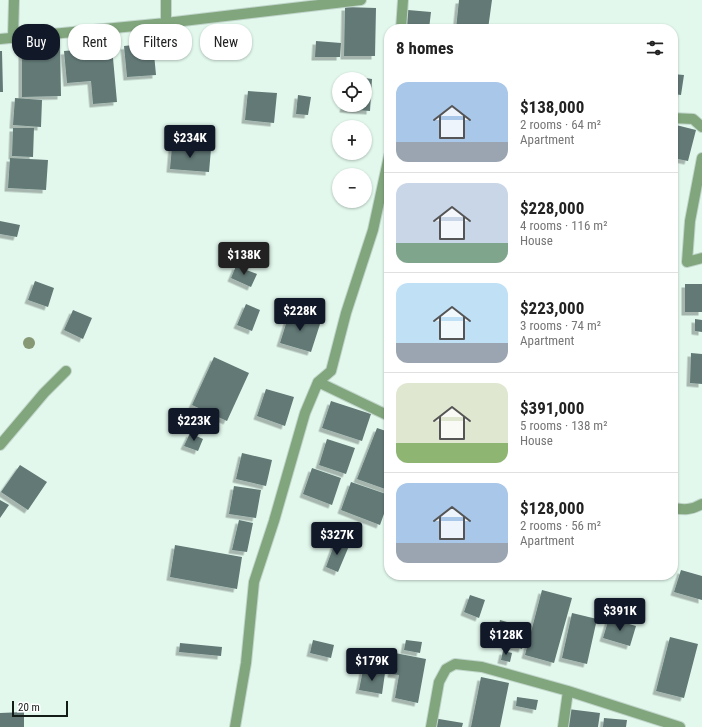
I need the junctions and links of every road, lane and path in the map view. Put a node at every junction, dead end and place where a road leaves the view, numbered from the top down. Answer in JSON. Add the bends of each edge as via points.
{"nodes":[{"id":1,"x":14,"y":0,"type":"edge"},
{"id":2,"x":166,"y":0,"type":"edge"},
{"id":3,"x":361,"y":0,"type":"edge"},
{"id":4,"x":403,"y":0,"type":"edge"},
{"id":5,"x":166,"y":23,"type":"junction"},
{"id":6,"x":13,"y":24,"type":"edge"},
{"id":7,"x":401,"y":24,"type":"edge"},
{"id":8,"x":60,"y":33,"type":"edge"},
{"id":9,"x":12,"y":38,"type":"edge"},
{"id":10,"x":0,"y":39,"type":"edge"},
{"id":11,"x":678,"y":118,"type":"edge"},
{"id":12,"x":702,"y":127,"type":"edge"},
{"id":13,"x":702,"y":158,"type":"edge"},
{"id":14,"x":384,"y":179,"type":"edge"},
{"id":15,"x":702,"y":258,"type":"edge"},
{"id":16,"x":66,"y":371,"type":"dead end"},
{"id":17,"x":318,"y":382,"type":"junction"},
{"id":18,"x":384,"y":414,"type":"edge"},
{"id":19,"x":0,"y":445,"type":"edge"},
{"id":20,"x":702,"y":504,"type":"edge"},
{"id":21,"x":678,"y":509,"type":"edge"},
{"id":22,"x":568,"y":691,"type":"junction"},
{"id":23,"x":235,"y":727,"type":"edge"},
{"id":24,"x":430,"y":727,"type":"edge"},
{"id":25,"x":563,"y":727,"type":"edge"},
{"id":26,"x":680,"y":727,"type":"edge"}],
"edges":[{"from":1,"to":6,"type":"street"},
{"from":2,"to":5,"type":"street"},
{"from":3,"to":5,"type":"street"},
{"from":4,"to":7,"type":"street"},
{"from":5,"to":8,"type":"street"},
{"from":9,"to":10,"type":"street"},
{"from":11,"to":12,"type":"street","via":[[693,119]]},
{"from":13,"to":15,"type":"street","via":[[690,221],[687,262]]},
{"from":14,"to":17,"type":"street","via":[[373,230],[346,313],[331,371]]},
{"from":16,"to":19,"type":"street"},
{"from":17,"to":18,"type":"street"},
{"from":17,"to":23,"type":"street","via":[[305,413],[254,582],[246,663]]},
{"from":20,"to":21,"type":"street","via":[[694,509]]},
{"from":22,"to":24,"type":"street","via":[[482,667],[455,664],[446,669],[439,682]]},
{"from":22,"to":25,"type":"street"},
{"from":22,"to":26,"type":"street"}]}
